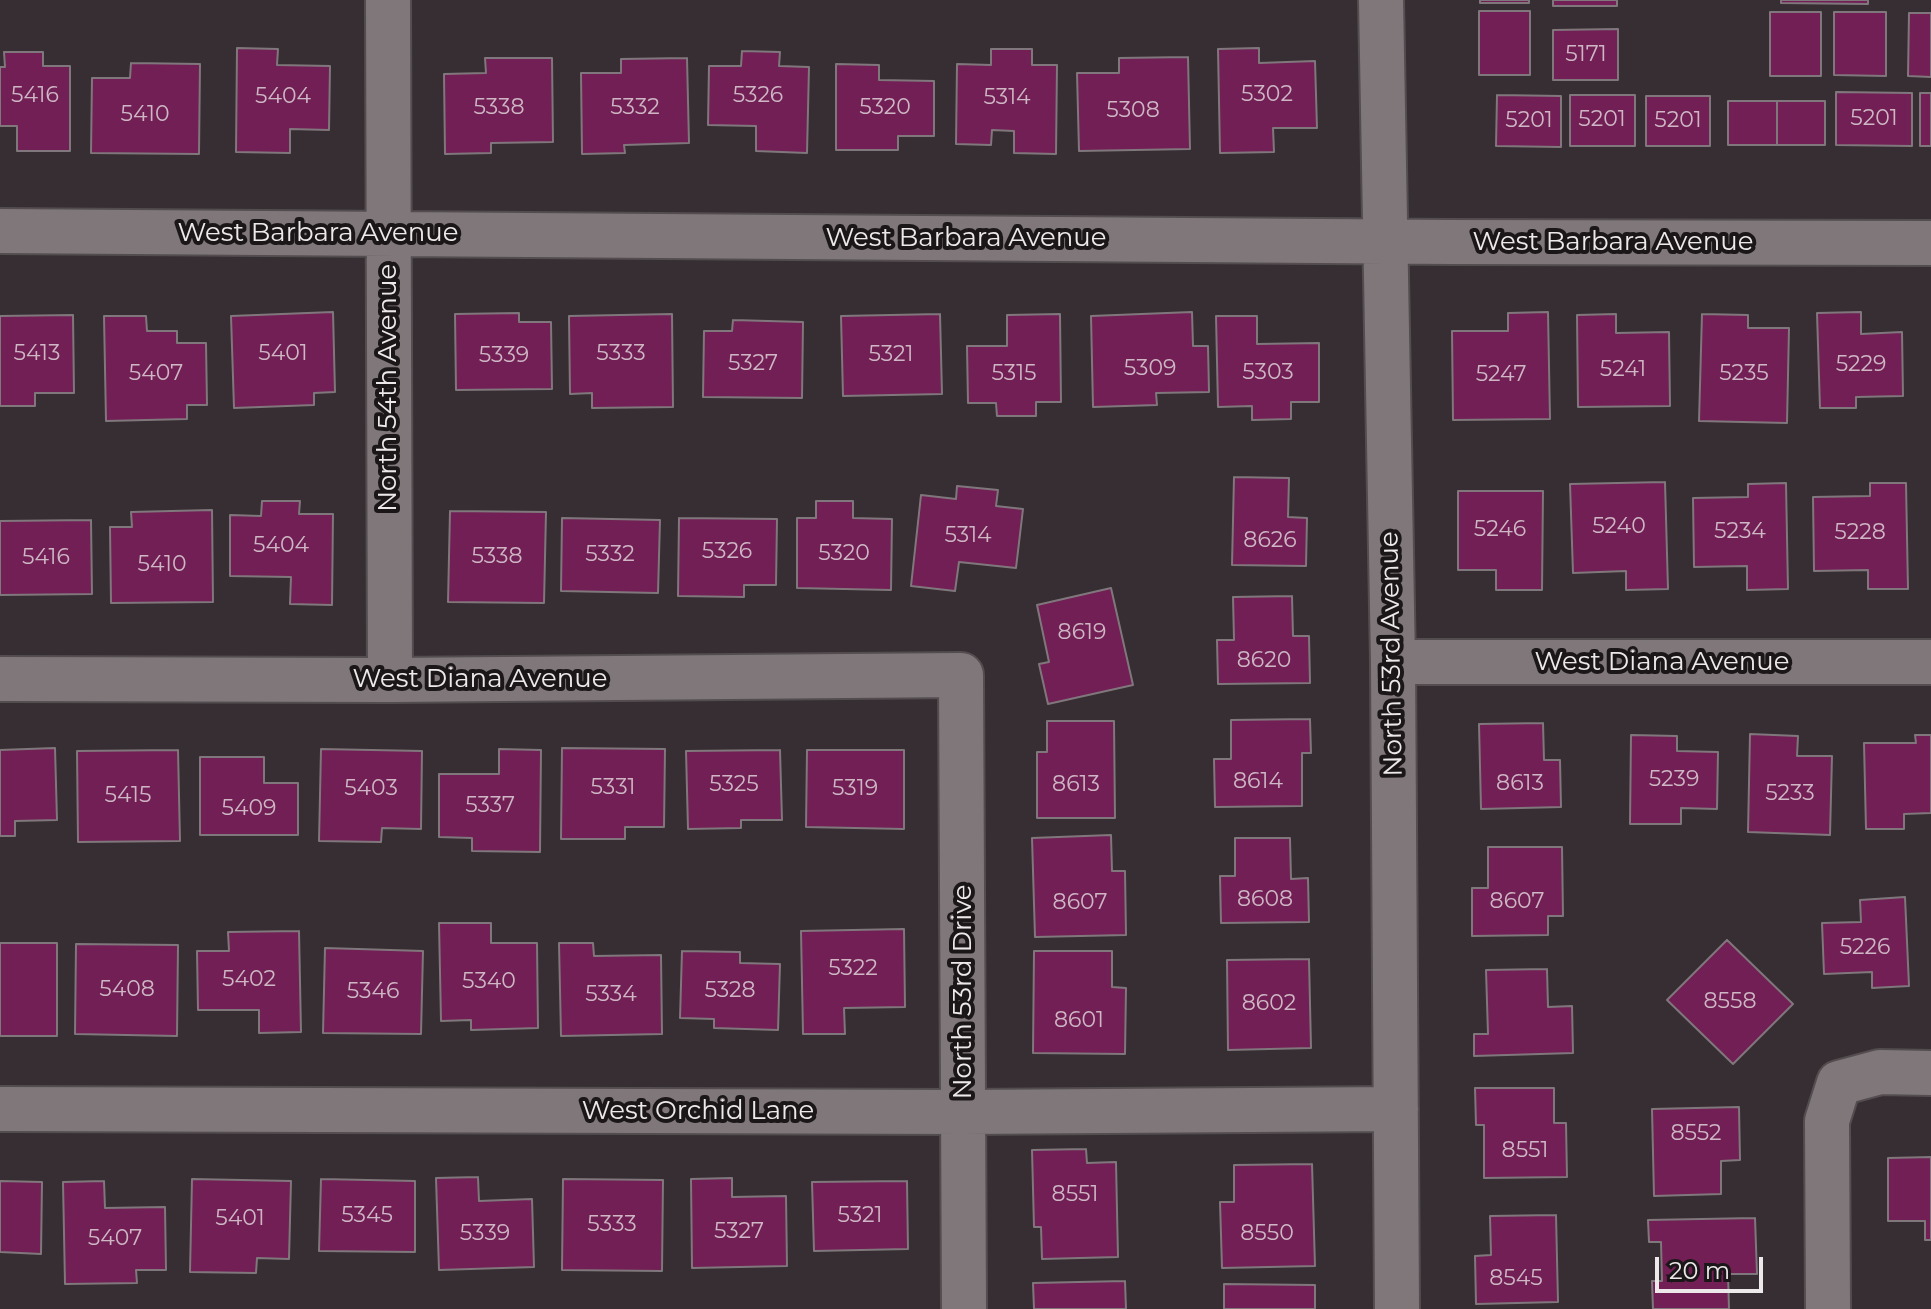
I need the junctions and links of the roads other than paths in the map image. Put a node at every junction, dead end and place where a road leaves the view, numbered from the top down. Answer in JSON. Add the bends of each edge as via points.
{"nodes":[{"id":1,"x":388,"y":0,"type":"edge"},
{"id":2,"x":1381,"y":0,"type":"edge"},
{"id":3,"x":0,"y":231,"type":"edge"},
{"id":4,"x":387,"y":233,"type":"junction"},
{"id":5,"x":1385,"y":241,"type":"junction"},
{"id":6,"x":1931,"y":243,"type":"edge"},
{"id":7,"x":1393,"y":662,"type":"junction"},
{"id":8,"x":1931,"y":662,"type":"edge"},
{"id":9,"x":961,"y":675,"type":"joint"},
{"id":10,"x":0,"y":679,"type":"edge"},
{"id":11,"x":390,"y":680,"type":"junction"},
{"id":12,"x":1931,"y":1073,"type":"edge"},
{"id":13,"x":0,"y":1109,"type":"edge"},
{"id":14,"x":1396,"y":1109,"type":"junction"},
{"id":15,"x":963,"y":1112,"type":"junction"},
{"id":16,"x":964,"y":1309,"type":"edge"},
{"id":17,"x":1397,"y":1309,"type":"edge"},
{"id":18,"x":1828,"y":1309,"type":"edge"}],
"edges":[{"from":1,"to":4,"type":"street","name":"North 54th Avenue"},
{"from":2,"to":5,"type":"street","name":"North 53rd Avenue"},
{"from":3,"to":4,"type":"street","name":"West Barbara Avenue"},
{"from":4,"to":5,"type":"street","name":"West Barbara Avenue"},
{"from":4,"to":11,"type":"street","name":"North 54th Avenue"},
{"from":5,"to":6,"type":"street","name":"West Barbara Avenue"},
{"from":5,"to":7,"type":"street","name":"North 53rd Avenue"},
{"from":7,"to":8,"type":"street","name":"West Diana Avenue"},
{"from":7,"to":14,"type":"street","name":"North 53rd Avenue"},
{"from":9,"to":11,"type":"street","name":"West Diana Avenue"},
{"from":9,"to":15,"type":"street","name":"North 53rd Drive"},
{"from":10,"to":11,"type":"street","name":"West Diana Avenue"},
{"from":12,"to":18,"type":"street","via":[[1880,1072],[1839,1083],[1827,1121]]},
{"from":13,"to":15,"type":"street","name":"West Orchid Lane"},
{"from":14,"to":15,"type":"street","name":"West Orchid Lane"},
{"from":14,"to":17,"type":"street","name":"North 53rd Avenue"},
{"from":15,"to":16,"type":"street","name":"North 53rd Drive"}]}
